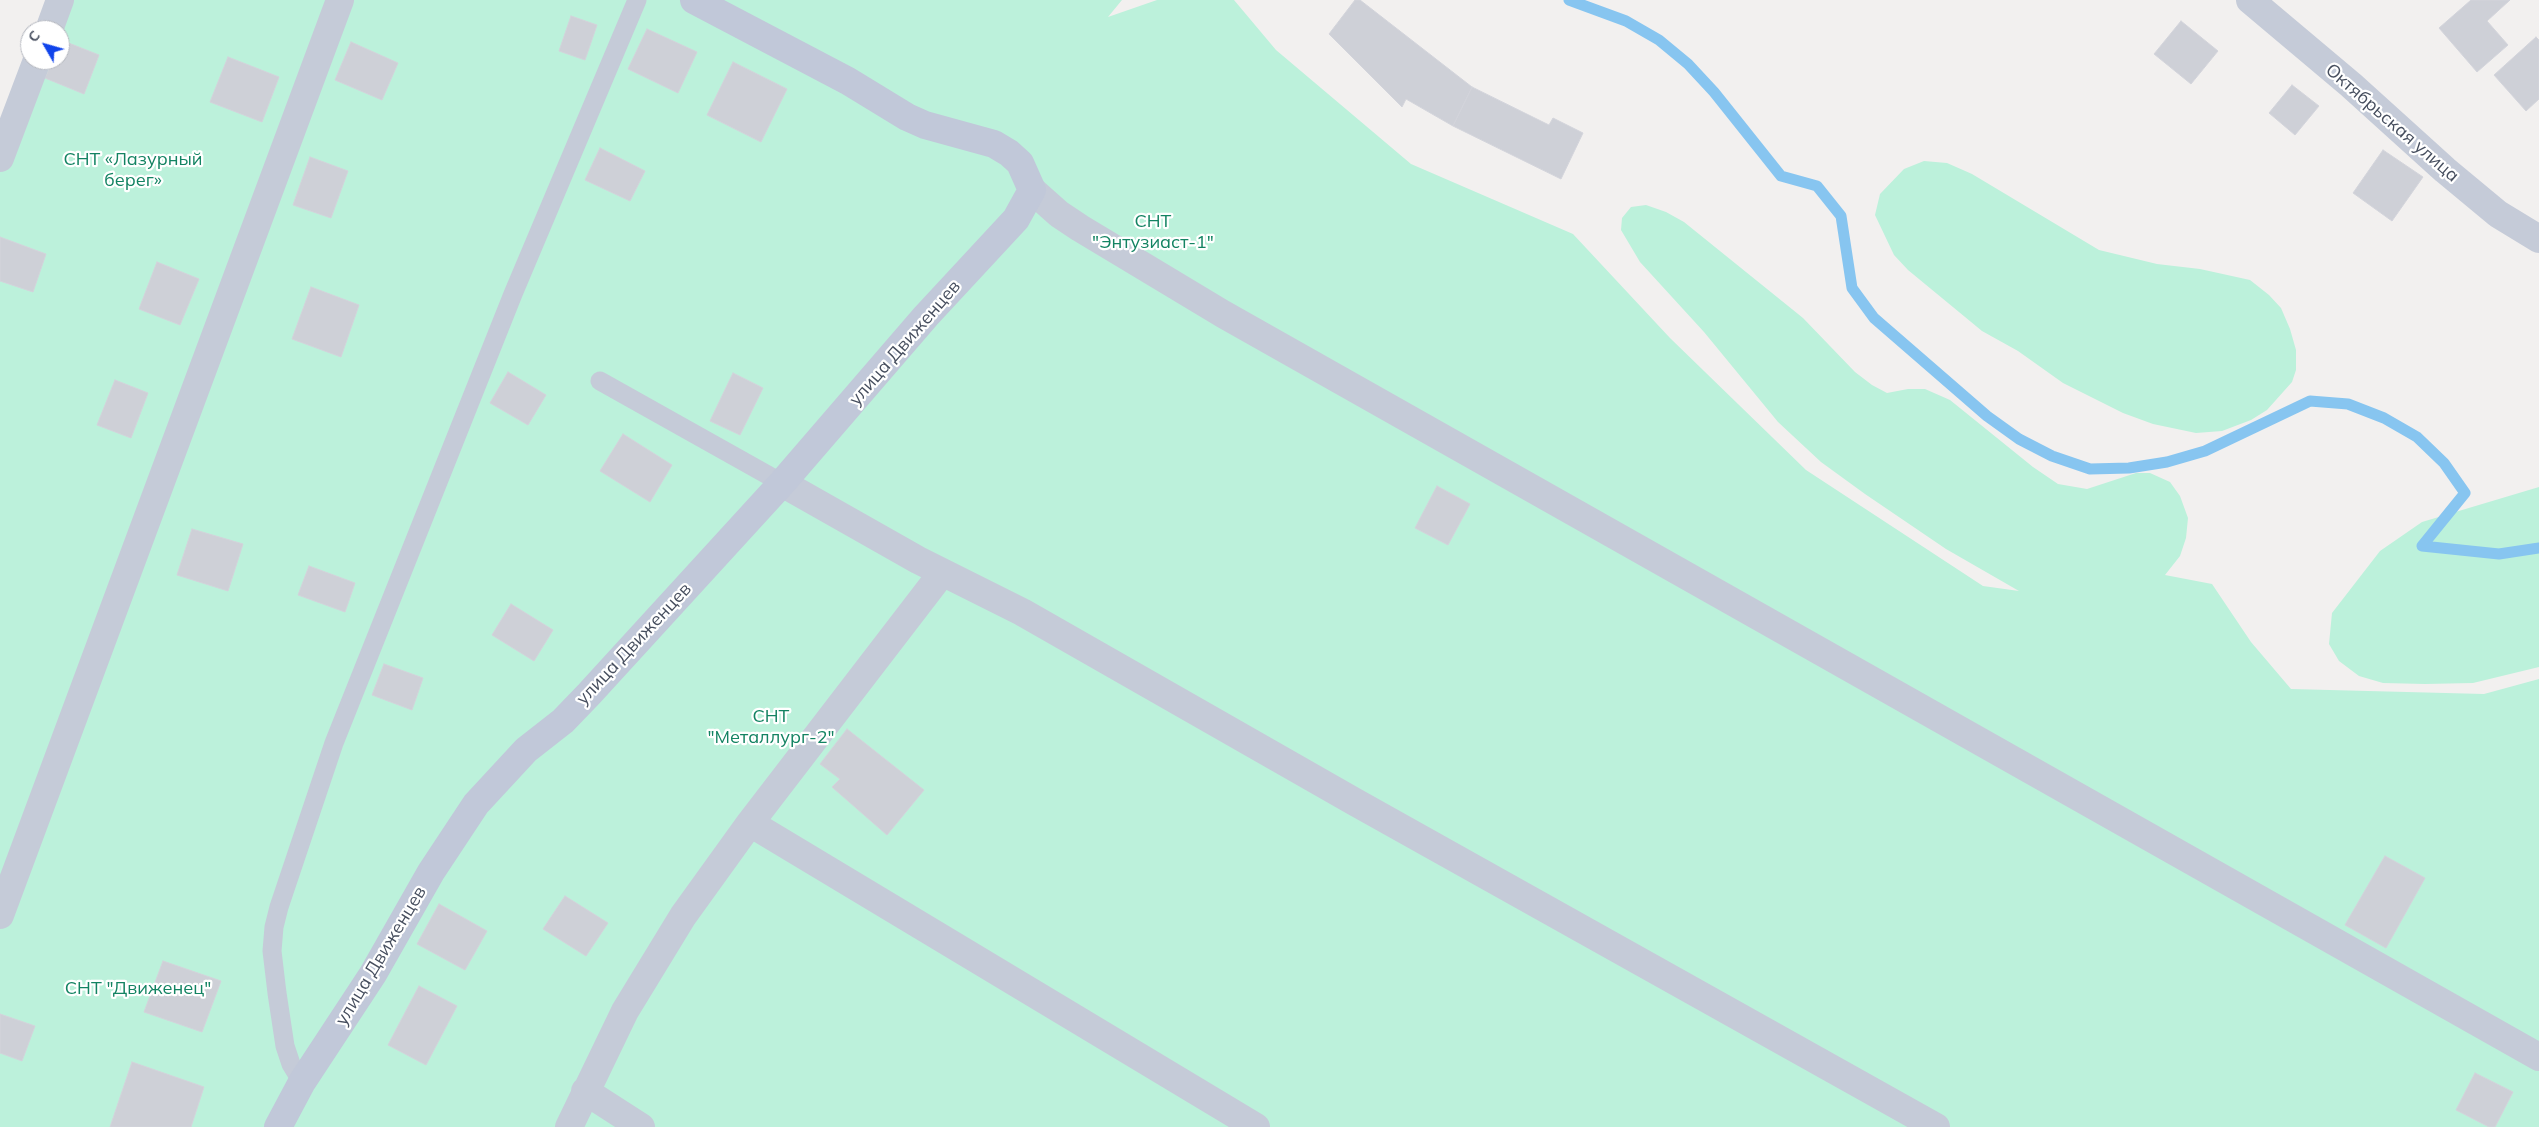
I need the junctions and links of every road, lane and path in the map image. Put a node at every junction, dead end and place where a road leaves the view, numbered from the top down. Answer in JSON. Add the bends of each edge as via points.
{"nodes":[{"id":1,"x":60,"y":0,"type":"edge"},
{"id":2,"x":340,"y":0,"type":"edge"},
{"id":3,"x":637,"y":0,"type":"edge"},
{"id":4,"x":694,"y":0,"type":"edge"},
{"id":5,"x":2250,"y":0,"type":"edge"},
{"id":6,"x":53,"y":20,"type":"edge"},
{"id":7,"x":33,"y":70,"type":"edge"},
{"id":8,"x":0,"y":158,"type":"edge"},
{"id":9,"x":1032,"y":190,"type":"junction"},
{"id":10,"x":2539,"y":239,"type":"edge"},
{"id":11,"x":600,"y":382,"type":"dead end"},
{"id":12,"x":782,"y":483,"type":"junction"},
{"id":13,"x":942,"y":573,"type":"junction"},
{"id":14,"x":750,"y":823,"type":"junction"},
{"id":15,"x":0,"y":915,"type":"edge"},
{"id":16,"x":2539,"y":1057,"type":"edge"},
{"id":17,"x":302,"y":1082,"type":"junction"},
{"id":18,"x":585,"y":1091,"type":"junction"},
{"id":19,"x":278,"y":1127,"type":"edge"},
{"id":20,"x":569,"y":1127,"type":"edge"},
{"id":21,"x":641,"y":1127,"type":"edge"},
{"id":22,"x":1256,"y":1127,"type":"edge"},
{"id":23,"x":1936,"y":1127,"type":"edge"}],
"edges":[{"from":1,"to":6,"type":"street"},
{"from":2,"to":15,"type":"street"},
{"from":3,"to":17,"type":"lane","via":[[514,294],[334,743],[279,907],[272,951],[277,992],[285,1046]]},
{"from":4,"to":9,"type":"street","via":[[848,81],[907,117],[994,144],[1020,163]]},
{"from":5,"to":10,"type":"street","name":"Октябрьская улица","via":[[2498,214]]},
{"from":7,"to":8,"type":"street"},
{"from":9,"to":12,"type":"street","name":"улица Движенцев","via":[[1010,226],[926,316]]},
{"from":9,"to":16,"type":"street","via":[[1073,223],[1223,314]]},
{"from":11,"to":12,"type":"lane"},
{"from":12,"to":13,"type":"street"},
{"from":12,"to":17,"type":"street","name":"улица Движенцев","via":[[589,694],[563,721],[526,750],[476,804],[431,872],[373,974]]},
{"from":13,"to":14,"type":"street"},
{"from":13,"to":23,"type":"street","via":[[1022,612]]},
{"from":14,"to":18,"type":"street","via":[[683,916],[625,1011]]},
{"from":14,"to":22,"type":"street"},
{"from":17,"to":19,"type":"street","name":"улица Движенцев"},
{"from":18,"to":20,"type":"street"},
{"from":18,"to":21,"type":"street"}]}
